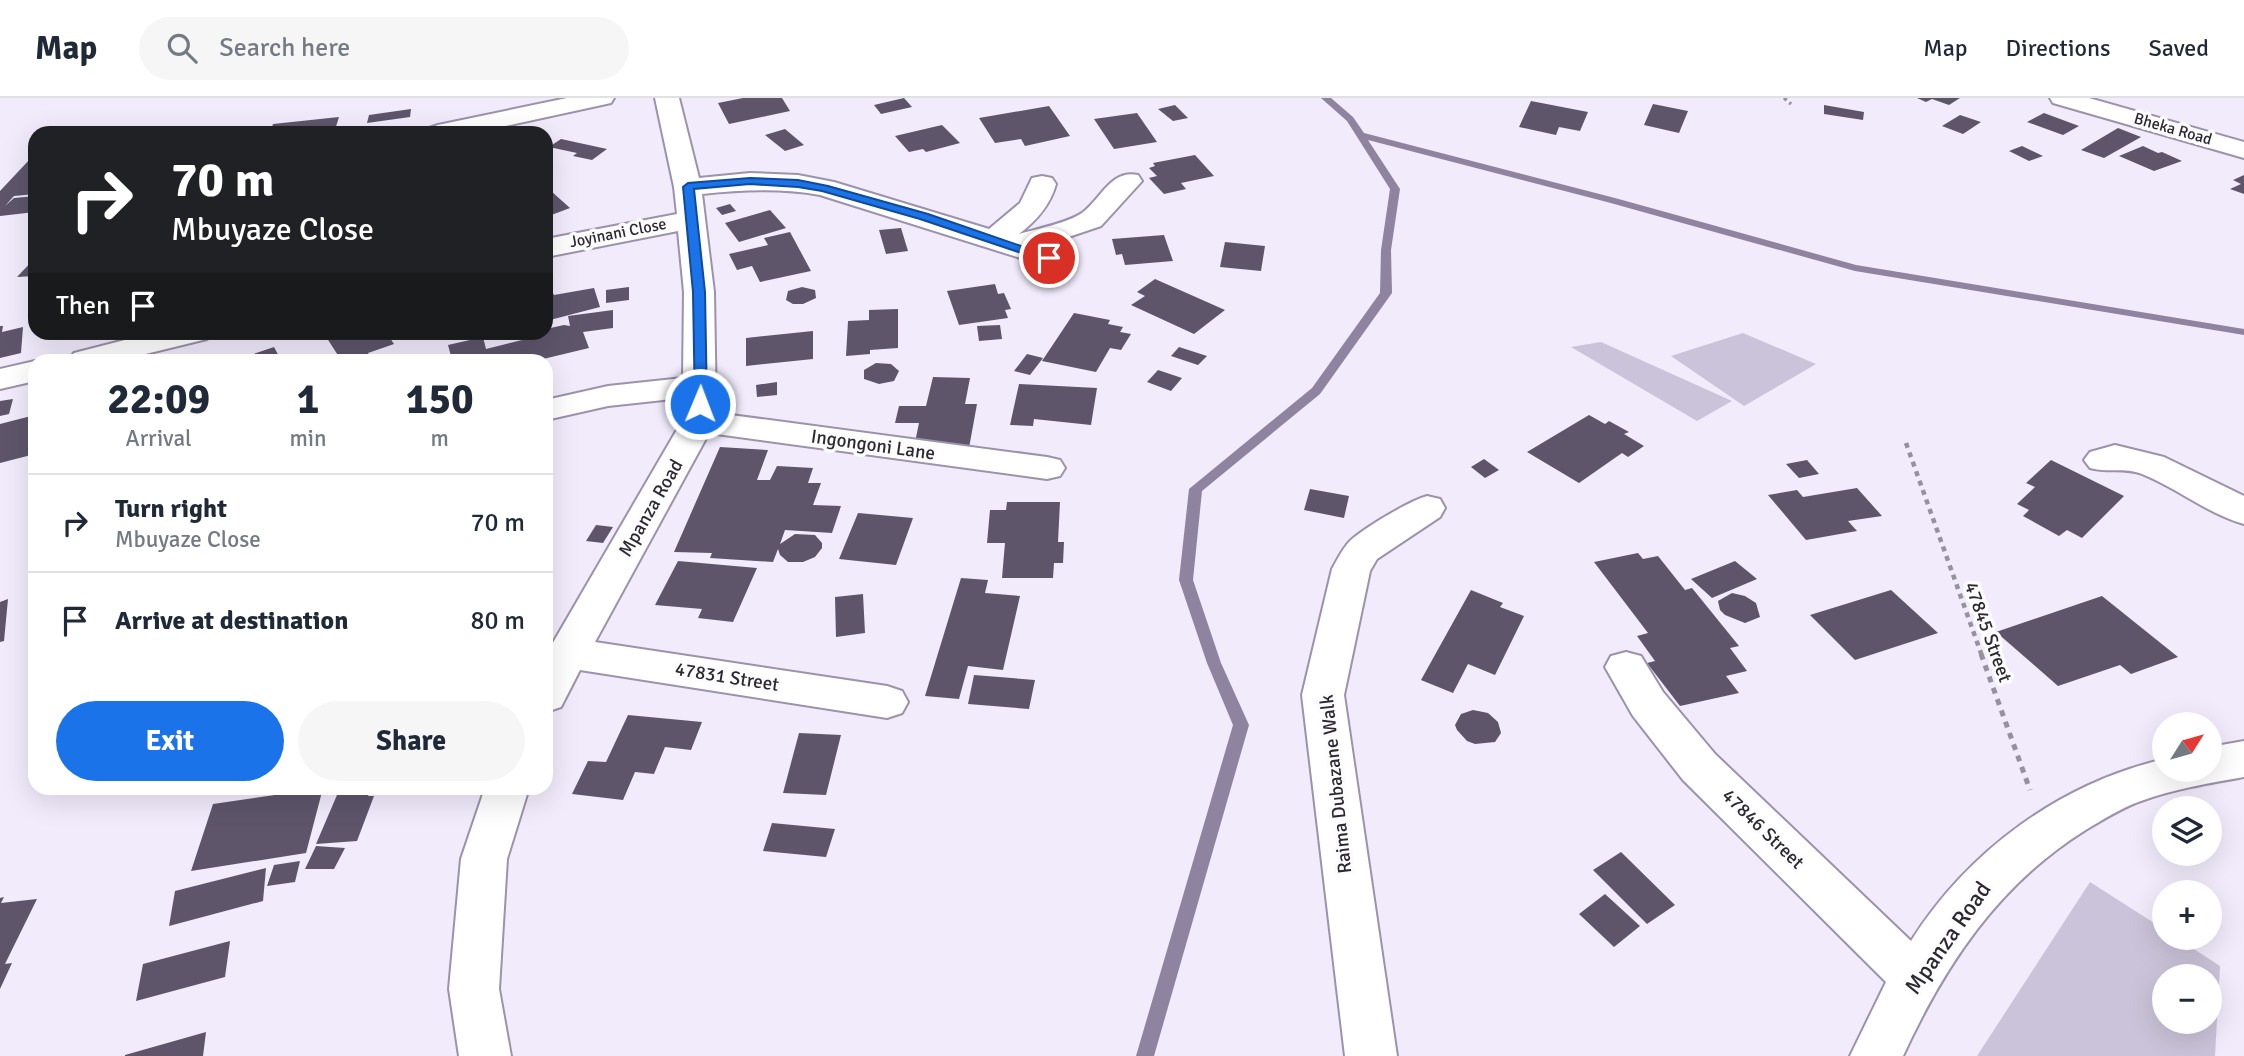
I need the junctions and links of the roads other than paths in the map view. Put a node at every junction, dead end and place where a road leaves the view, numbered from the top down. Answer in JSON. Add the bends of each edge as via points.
{"nodes":[{"id":1,"x":602,"y":98,"type":"edge"},
{"id":2,"x":667,"y":98,"type":"edge"},
{"id":3,"x":2062,"y":98,"type":"edge"},
{"id":4,"x":471,"y":126,"type":"edge"},
{"id":5,"x":2244,"y":150,"type":"edge"},
{"id":6,"x":1128,"y":181,"type":"dead end"},
{"id":7,"x":1042,"y":184,"type":"dead end"},
{"id":8,"x":688,"y":187,"type":"junction"},
{"id":9,"x":690,"y":220,"type":"junction"},
{"id":10,"x":1003,"y":243,"type":"junction"},
{"id":11,"x":553,"y":247,"type":"edge"},
{"id":12,"x":1049,"y":258,"type":"dead end"},
{"id":13,"x":164,"y":340,"type":"edge"},
{"id":14,"x":109,"y":354,"type":"edge"},
{"id":15,"x":28,"y":373,"type":"edge"},
{"id":16,"x":0,"y":379,"type":"edge"},
{"id":17,"x":701,"y":386,"type":"junction"},
{"id":18,"x":553,"y":408,"type":"edge"},
{"id":19,"x":699,"y":421,"type":"junction"},
{"id":20,"x":2102,"y":460,"type":"dead end"},
{"id":21,"x":1047,"y":468,"type":"dead end"},
{"id":22,"x":1427,"y":508,"type":"dead end"},
{"id":23,"x":2244,"y":512,"type":"edge"},
{"id":24,"x":1626,"y":667,"type":"dead end"},
{"id":25,"x":554,"y":673,"type":"edge"},
{"id":26,"x":887,"y":702,"type":"dead end"},
{"id":27,"x":2244,"y":759,"type":"edge"},
{"id":28,"x":2222,"y":763,"type":"edge"},
{"id":29,"x":2152,"y":781,"type":"edge"},
{"id":30,"x":505,"y":795,"type":"edge"},
{"id":31,"x":1915,"y":978,"type":"junction"},
{"id":32,"x":485,"y":1056,"type":"edge"},
{"id":33,"x":1371,"y":1056,"type":"edge"},
{"id":34,"x":1876,"y":1056,"type":"edge"}],
"edges":[{"from":1,"to":4,"type":"street"},
{"from":2,"to":8,"type":"street","name":"Mpanza Road"},
{"from":3,"to":5,"type":"street","name":"Bheka Road"},
{"from":6,"to":10,"type":"street","via":[[1091,220]]},
{"from":7,"to":10,"type":"street","via":[[1036,202]]},
{"from":8,"to":9,"type":"street","name":"Mpanza Road"},
{"from":8,"to":10,"type":"street","via":[[750,181],[798,183],[924,216]]},
{"from":9,"to":11,"type":"street","name":"Joyinani Close"},
{"from":9,"to":17,"type":"street","name":"Mpanza Road","via":[[699,292]]},
{"from":10,"to":12,"type":"street"},
{"from":13,"to":14,"type":"street"},
{"from":15,"to":16,"type":"street"},
{"from":17,"to":18,"type":"street","via":[[607,396]]},
{"from":17,"to":19,"type":"street","name":"Mpanza Road"},
{"from":19,"to":21,"type":"street","name":"Ingongoni Lane"},
{"from":19,"to":25,"type":"street","name":"Mpanza Road"},
{"from":20,"to":23,"type":"street","via":[[2136,459]]},
{"from":22,"to":33,"type":"street","name":"Raima Dubazane Walk","via":[[1364,550],[1351,569],[1323,695]]},
{"from":24,"to":31,"type":"street","name":"47846 Street","via":[[1648,704],[1699,767]]},
{"from":25,"to":26,"type":"street","name":"47831 Street"},
{"from":27,"to":28,"type":"street"},
{"from":29,"to":31,"type":"street","name":"Mpanza Road","via":[[2117,790],[2044,830],[1999,868],[1962,910]]},
{"from":30,"to":32,"type":"street","via":[[484,859],[474,989]]},
{"from":31,"to":34,"type":"street","name":"Mpanza Road"}]}
